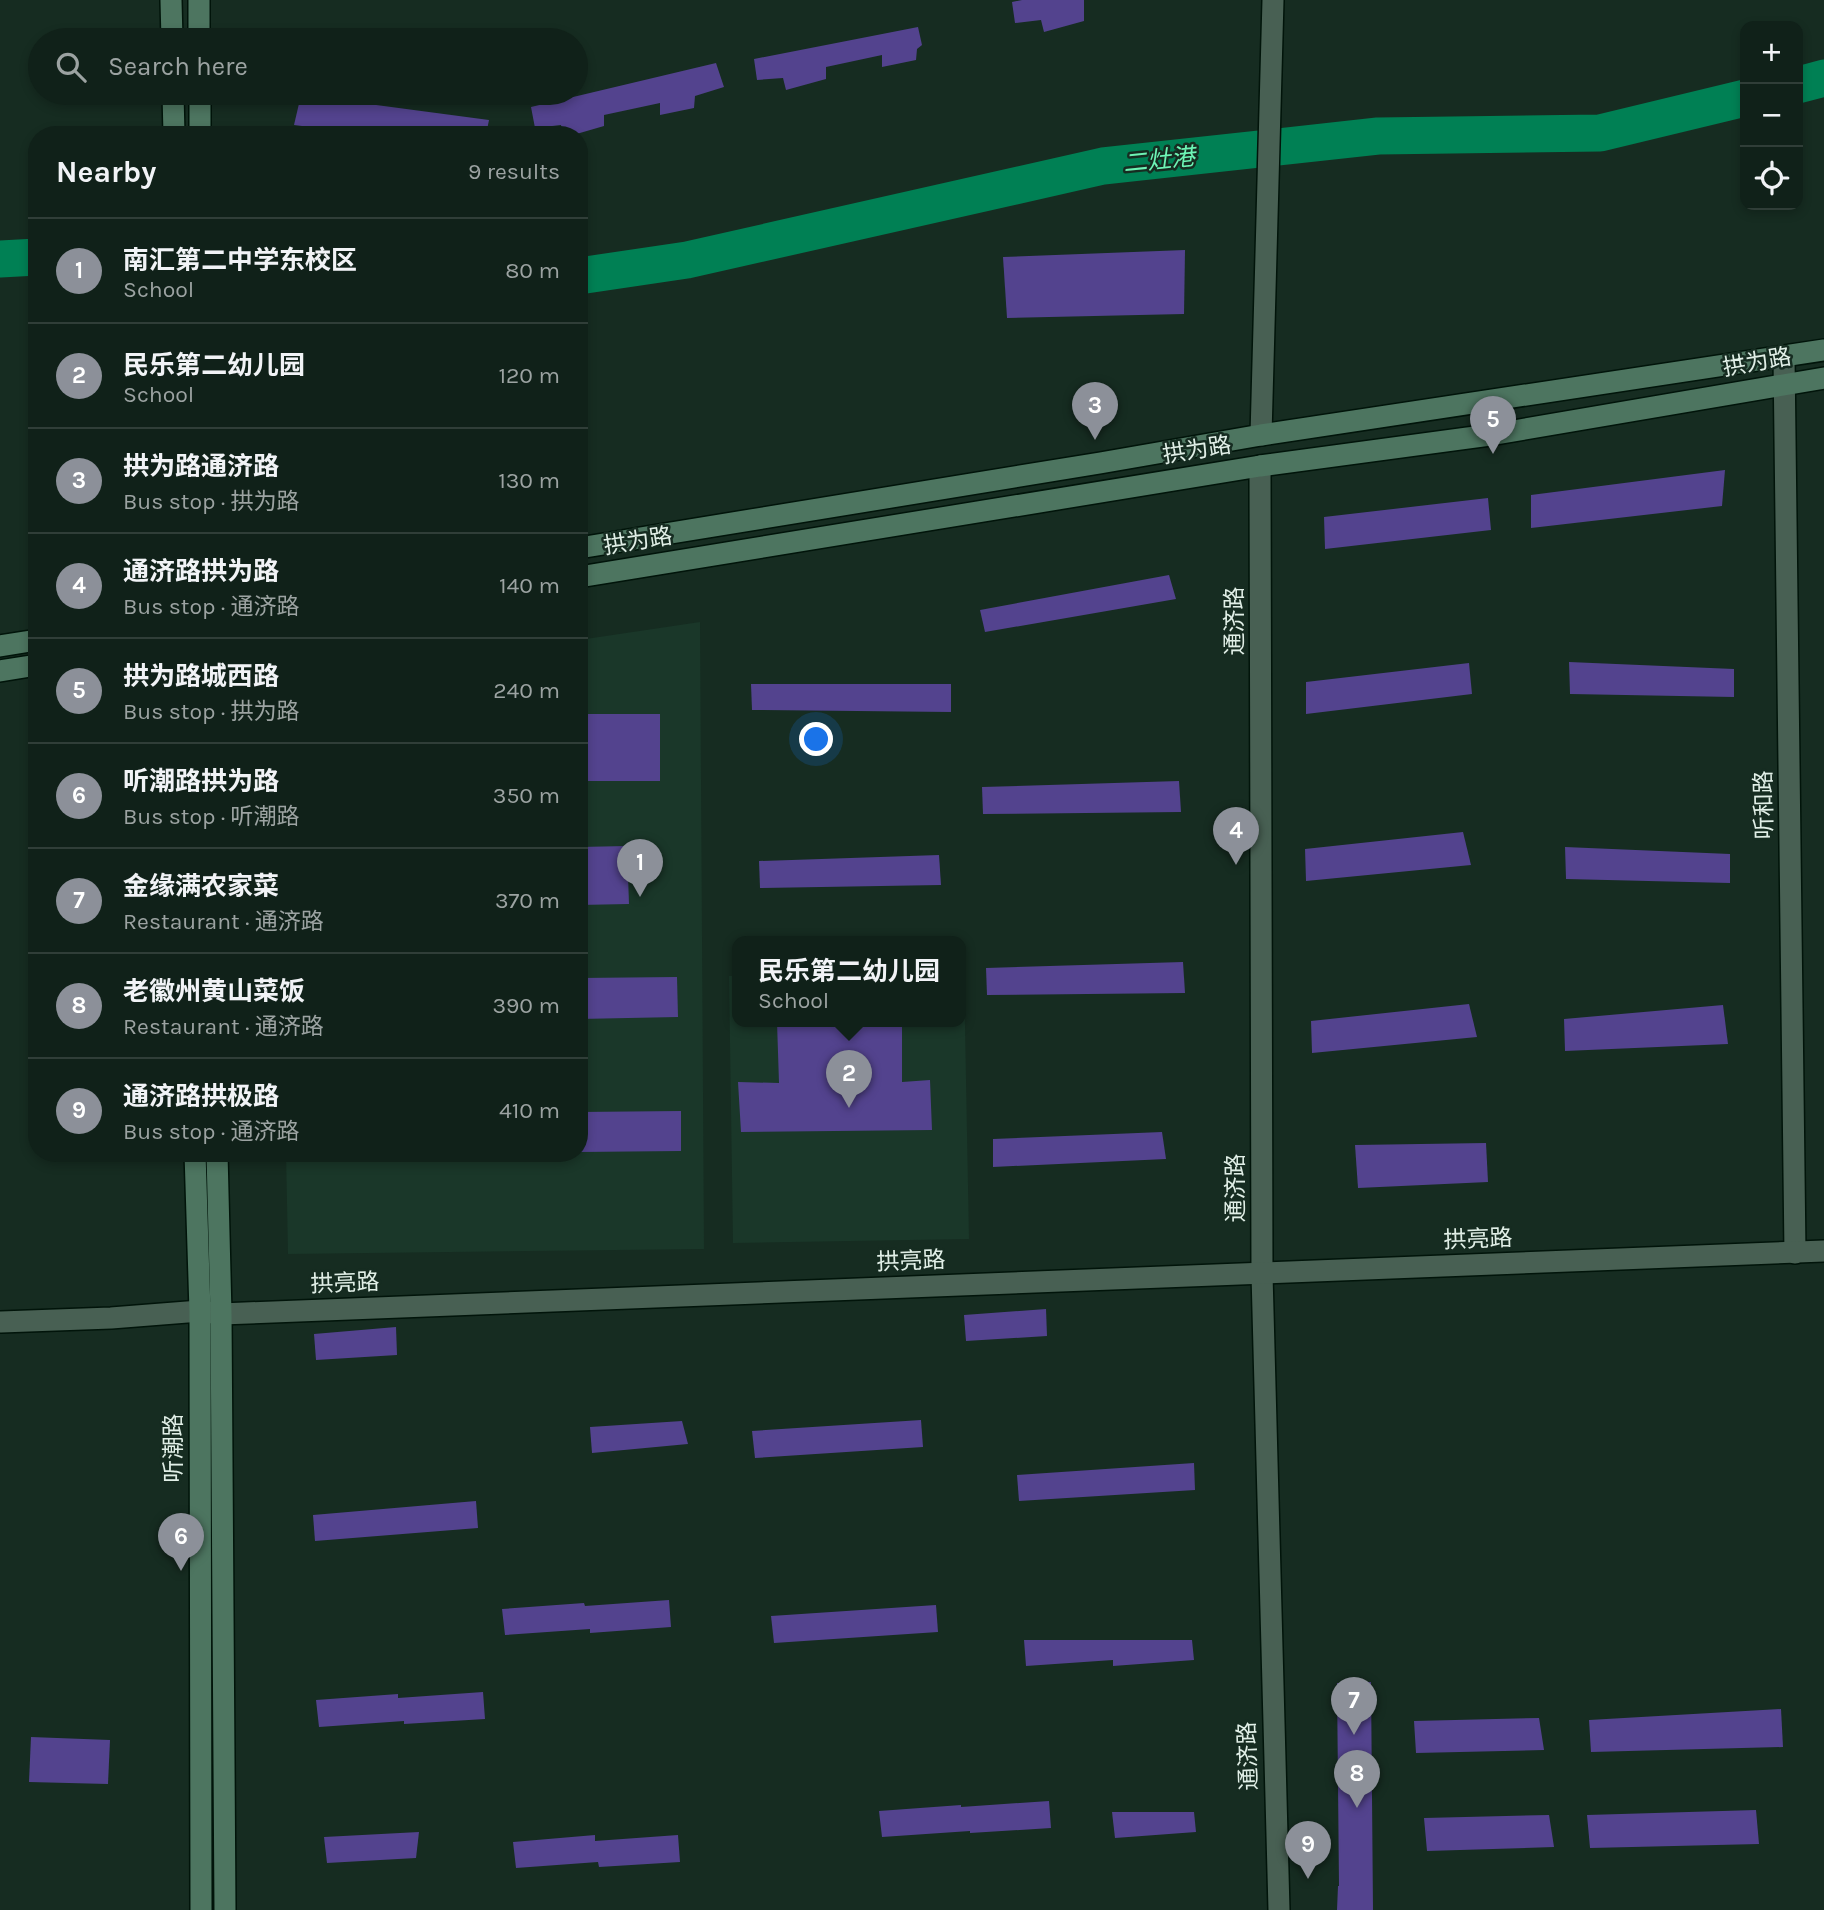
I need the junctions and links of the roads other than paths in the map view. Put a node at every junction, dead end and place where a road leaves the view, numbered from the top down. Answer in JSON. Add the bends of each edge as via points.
{"nodes":[{"id":1,"x":171,"y":0,"type":"edge"},
{"id":2,"x":199,"y":0,"type":"edge"},
{"id":3,"x":1273,"y":0,"type":"edge"},
{"id":4,"x":172,"y":28,"type":"edge"},
{"id":5,"x":199,"y":28,"type":"edge"},
{"id":6,"x":173,"y":105,"type":"edge"},
{"id":7,"x":200,"y":105,"type":"edge"},
{"id":8,"x":174,"y":126,"type":"edge"},
{"id":9,"x":200,"y":126,"type":"edge"},
{"id":10,"x":1824,"y":351,"type":"edge"},
{"id":11,"x":1784,"y":357,"type":"junction"},
{"id":12,"x":1824,"y":378,"type":"edge"},
{"id":13,"x":1786,"y":384,"type":"junction"},
{"id":14,"x":1261,"y":435,"type":"junction"},
{"id":15,"x":1260,"y":466,"type":"junction"},
{"id":16,"x":588,"y":547,"type":"edge"},
{"id":17,"x":588,"y":576,"type":"edge"},
{"id":18,"x":28,"y":641,"type":"edge"},
{"id":19,"x":0,"y":646,"type":"edge"},
{"id":20,"x":28,"y":666,"type":"edge"},
{"id":21,"x":0,"y":671,"type":"edge"},
{"id":22,"x":196,"y":1162,"type":"edge"},
{"id":23,"x":217,"y":1162,"type":"edge"},
{"id":24,"x":1824,"y":1251,"type":"edge"},
{"id":25,"x":1795,"y":1253,"type":"junction"},
{"id":26,"x":1262,"y":1274,"type":"junction"},
{"id":27,"x":210,"y":1312,"type":"junction"},
{"id":28,"x":1,"y":1322,"type":"edge"},
{"id":29,"x":201,"y":1910,"type":"edge"},
{"id":30,"x":225,"y":1910,"type":"edge"},
{"id":31,"x":1279,"y":1910,"type":"edge"}],
"edges":[{"from":1,"to":4,"type":"main road"},
{"from":2,"to":5,"type":"main road"},
{"from":3,"to":14,"type":"street"},
{"from":6,"to":8,"type":"main road"},
{"from":7,"to":9,"type":"main road"},
{"from":10,"to":11,"type":"main road","name":"拱为路"},
{"from":11,"to":13,"type":"street","name":"听和路"},
{"from":11,"to":14,"type":"main road","name":"拱为路"},
{"from":12,"to":13,"type":"main road","name":"拱为路"},
{"from":13,"to":15,"type":"main road","name":"拱为路","via":[[1490,435]]},
{"from":13,"to":25,"type":"street","name":"听和路"},
{"from":14,"to":16,"type":"main road","name":"拱为路"},
{"from":15,"to":17,"type":"main road","name":"拱为路"},
{"from":15,"to":26,"type":"street","name":"通济路"},
{"from":18,"to":19,"type":"main road"},
{"from":20,"to":21,"type":"main road"},
{"from":22,"to":27,"type":"main road","name":"听潮路"},
{"from":23,"to":27,"type":"main road","name":"听潮路"},
{"from":24,"to":25,"type":"street","name":"拱亮路"},
{"from":25,"to":26,"type":"street","name":"拱亮路"},
{"from":26,"to":27,"type":"street","name":"拱亮路"},
{"from":26,"to":31,"type":"street","name":"通济路"},
{"from":27,"to":28,"type":"street","name":"拱亮路"},
{"from":27,"to":29,"type":"main road","name":"听潮路"},
{"from":27,"to":30,"type":"main road","name":"听潮路"}]}
